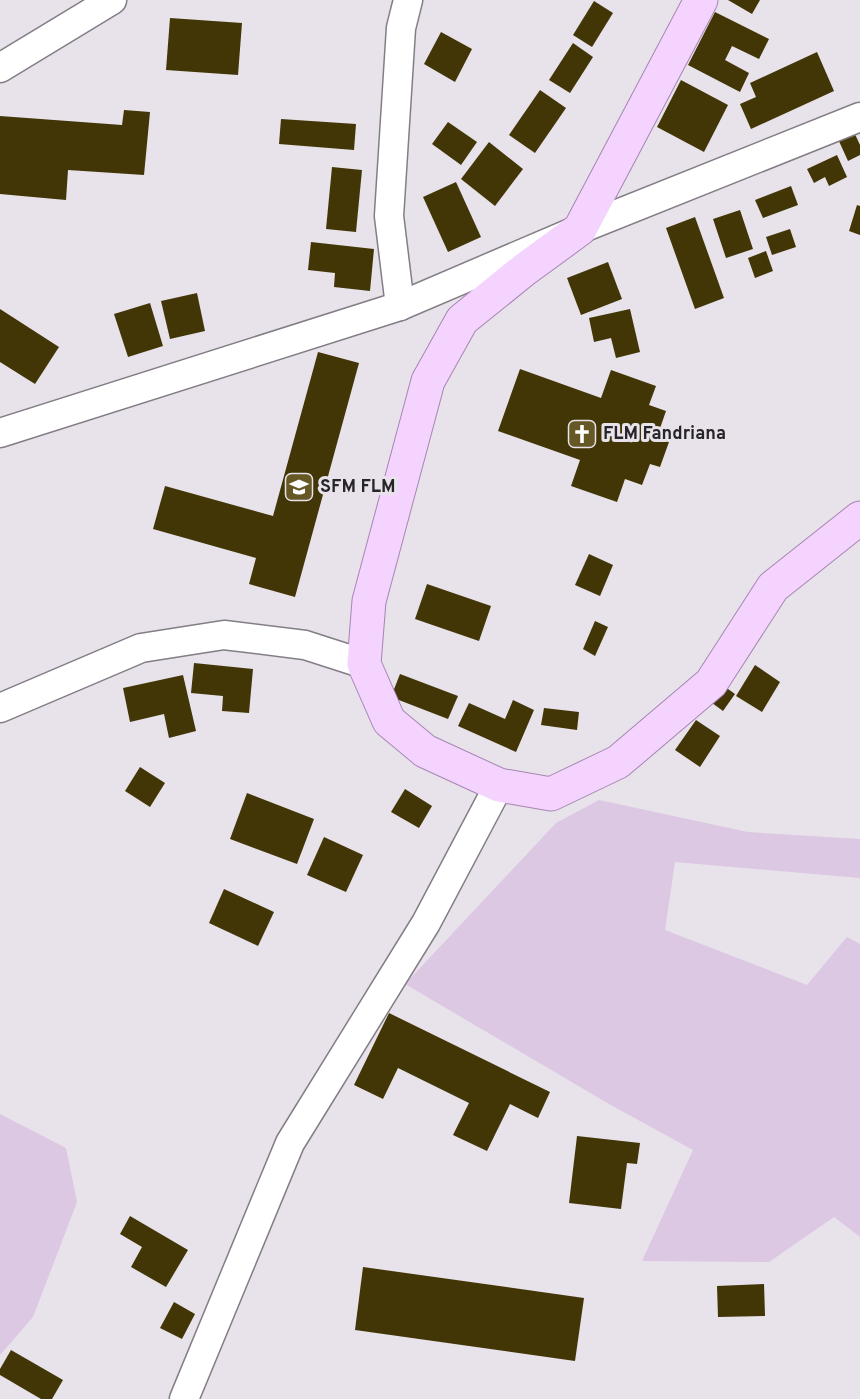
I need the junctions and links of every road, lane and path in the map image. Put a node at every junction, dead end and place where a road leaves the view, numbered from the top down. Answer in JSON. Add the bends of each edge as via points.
{"nodes":[{"id":1,"x":112,"y":0,"type":"edge"},
{"id":2,"x":408,"y":0,"type":"edge"},
{"id":3,"x":701,"y":0,"type":"edge"},
{"id":4,"x":0,"y":68,"type":"edge"},
{"id":5,"x":860,"y":117,"type":"edge"},
{"id":6,"x":580,"y":229,"type":"junction"},
{"id":7,"x":400,"y":306,"type":"junction"},
{"id":8,"x":0,"y":433,"type":"edge"},
{"id":9,"x":860,"y":518,"type":"edge"},
{"id":10,"x":364,"y":664,"type":"junction"},
{"id":11,"x":0,"y":708,"type":"edge"},
{"id":12,"x":499,"y":785,"type":"junction"},
{"id":13,"x":184,"y":1399,"type":"edge"}],
"edges":[{"from":1,"to":4,"type":"street"},
{"from":2,"to":7,"type":"street","via":[[401,28],[389,216]]},
{"from":3,"to":6,"type":"main road"},
{"from":5,"to":6,"type":"street"},
{"from":6,"to":7,"type":"street"},
{"from":6,"to":10,"type":"main road","via":[[462,320],[428,381],[369,601]]},
{"from":7,"to":8,"type":"street"},
{"from":9,"to":12,"type":"main road","via":[[773,587],[711,683],[618,762],[551,794]]},
{"from":10,"to":11,"type":"street","via":[[305,645],[224,635],[141,648]]},
{"from":10,"to":12,"type":"main road","via":[[389,721],[425,751]]},
{"from":12,"to":13,"type":"street","via":[[426,923],[290,1143]]}]}
